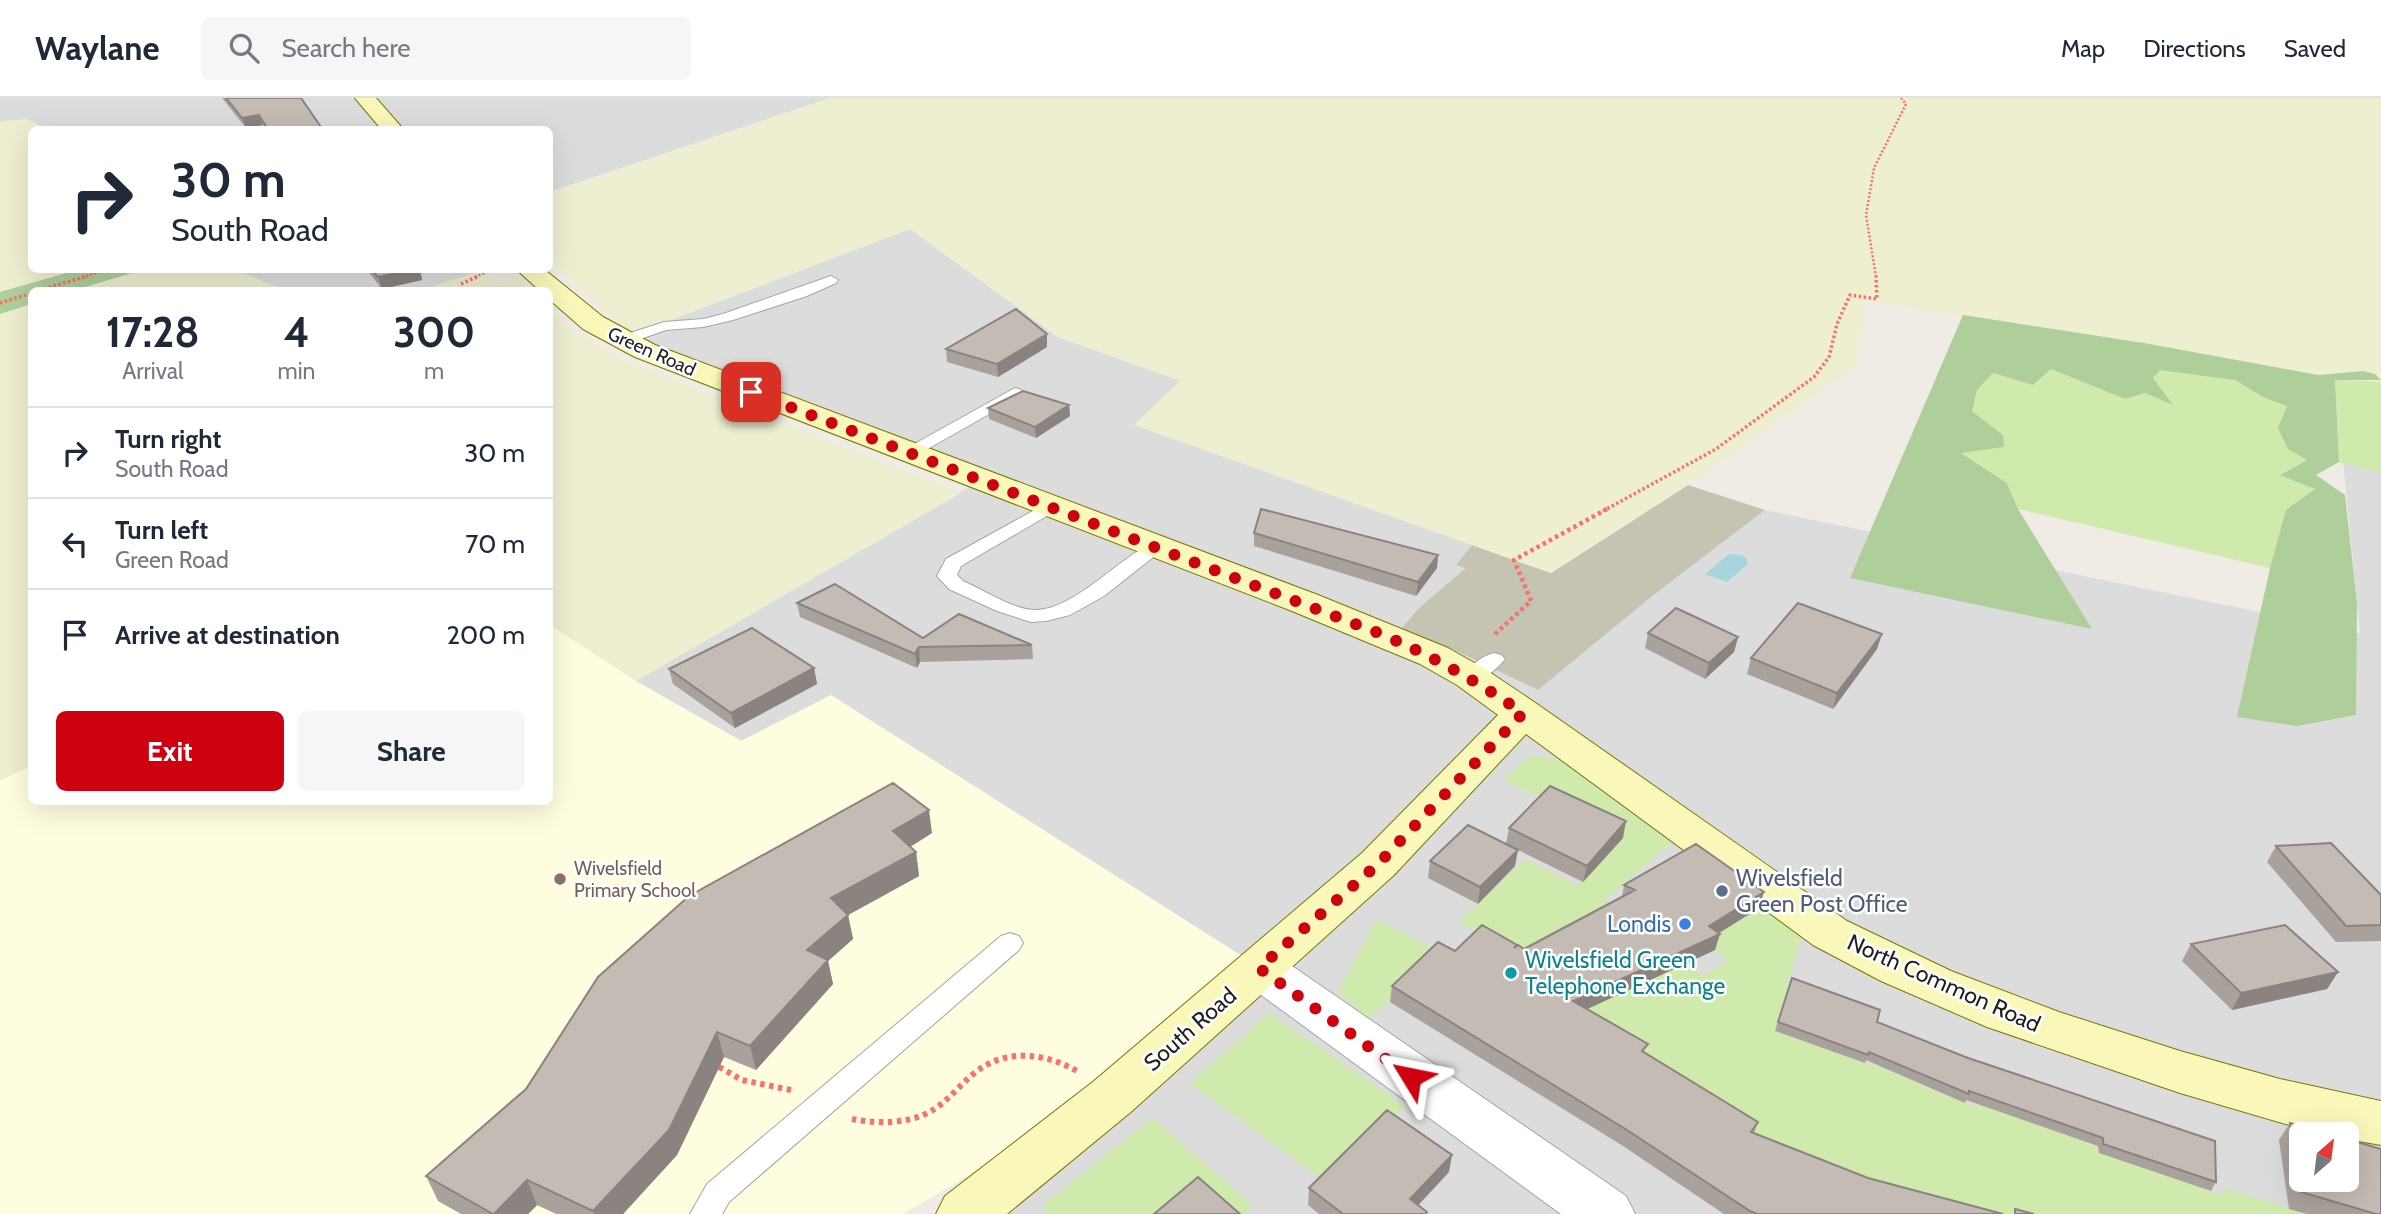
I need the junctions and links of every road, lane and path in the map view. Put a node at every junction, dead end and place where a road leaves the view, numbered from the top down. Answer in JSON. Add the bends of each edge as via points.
{"nodes":[{"id":1,"x":365,"y":98,"type":"edge"},
{"id":2,"x":1901,"y":98,"type":"edge"},
{"id":3,"x":390,"y":126,"type":"edge"},
{"id":4,"x":97,"y":273,"type":"edge"},
{"id":5,"x":485,"y":273,"type":"edge"},
{"id":6,"x":534,"y":273,"type":"edge"},
{"id":7,"x":831,"y":280,"type":"dead end"},
{"id":8,"x":461,"y":284,"type":"dead end"},
{"id":9,"x":49,"y":287,"type":"edge"},
{"id":10,"x":550,"y":287,"type":"edge"},
{"id":11,"x":553,"y":289,"type":"edge"},
{"id":12,"x":28,"y":294,"type":"edge"},
{"id":13,"x":0,"y":303,"type":"edge"},
{"id":14,"x":623,"y":340,"type":"junction"},
{"id":15,"x":1015,"y":393,"type":"edge"},
{"id":16,"x":908,"y":452,"type":"junction"},
{"id":17,"x":1051,"y":506,"type":"junction"},
{"id":18,"x":1157,"y":547,"type":"junction"},
{"id":19,"x":1483,"y":668,"type":"junction"},
{"id":20,"x":1523,"y":713,"type":"junction"},
{"id":21,"x":1010,"y":943,"type":"dead end"},
{"id":22,"x":1259,"y":968,"type":"junction"},
{"id":23,"x":719,"y":1067,"type":"dead end"},
{"id":24,"x":1113,"y":1096,"type":"junction"},
{"id":25,"x":818,"y":1104,"type":"junction"},
{"id":26,"x":2381,"y":1123,"type":"edge"},
{"id":27,"x":706,"y":1214,"type":"edge"},
{"id":28,"x":964,"y":1214,"type":"edge"},
{"id":29,"x":1606,"y":1214,"type":"edge"}],
"edges":[{"from":1,"to":3,"type":"street"},
{"from":2,"to":19,"type":"path","via":[[1906,104],[1874,168],[1866,215],[1877,299],[1850,295],[1829,357],[1814,377],[1716,449],[1514,560],[1531,601],[1495,631]]},
{"from":4,"to":9,"type":"path"},
{"from":5,"to":8,"type":"path"},
{"from":6,"to":10,"type":"street","name":"Green Road"},
{"from":7,"to":14,"type":"lane","via":[[728,317],[664,326]]},
{"from":11,"to":14,"type":"street","name":"Green Road","via":[[593,323]]},
{"from":12,"to":13,"type":"path"},
{"from":14,"to":16,"type":"street","name":"Green Road"},
{"from":15,"to":16,"type":"lane"},
{"from":16,"to":17,"type":"street","name":"Green Road"},
{"from":17,"to":18,"type":"street","name":"Green Road"},
{"from":17,"to":18,"type":"lane","via":[[953,563],[947,576],[956,585],[1030,616],[1054,614],[1085,599]]},
{"from":18,"to":19,"type":"street","name":"Green Road","via":[[1434,656]]},
{"from":19,"to":20,"type":"street","name":"Green Road"},
{"from":20,"to":22,"type":"street","name":"South Road","via":[[1378,864]]},
{"from":20,"to":26,"type":"street","name":"North Common Road","via":[[1830,933],[1874,958],[2023,1021],[2187,1075],[2280,1103]]},
{"from":21,"to":25,"type":"lane"},
{"from":22,"to":24,"type":"street","name":"South Road"},
{"from":22,"to":29,"type":"street"},
{"from":23,"to":25,"type":"path","via":[[742,1080],[793,1090]]},
{"from":24,"to":25,"type":"path","via":[[1062,1061],[1041,1055],[991,1061],[929,1113],[868,1123]]},
{"from":24,"to":28,"type":"street","name":"South Road"},
{"from":25,"to":27,"type":"lane","via":[[718,1193]]}]}
